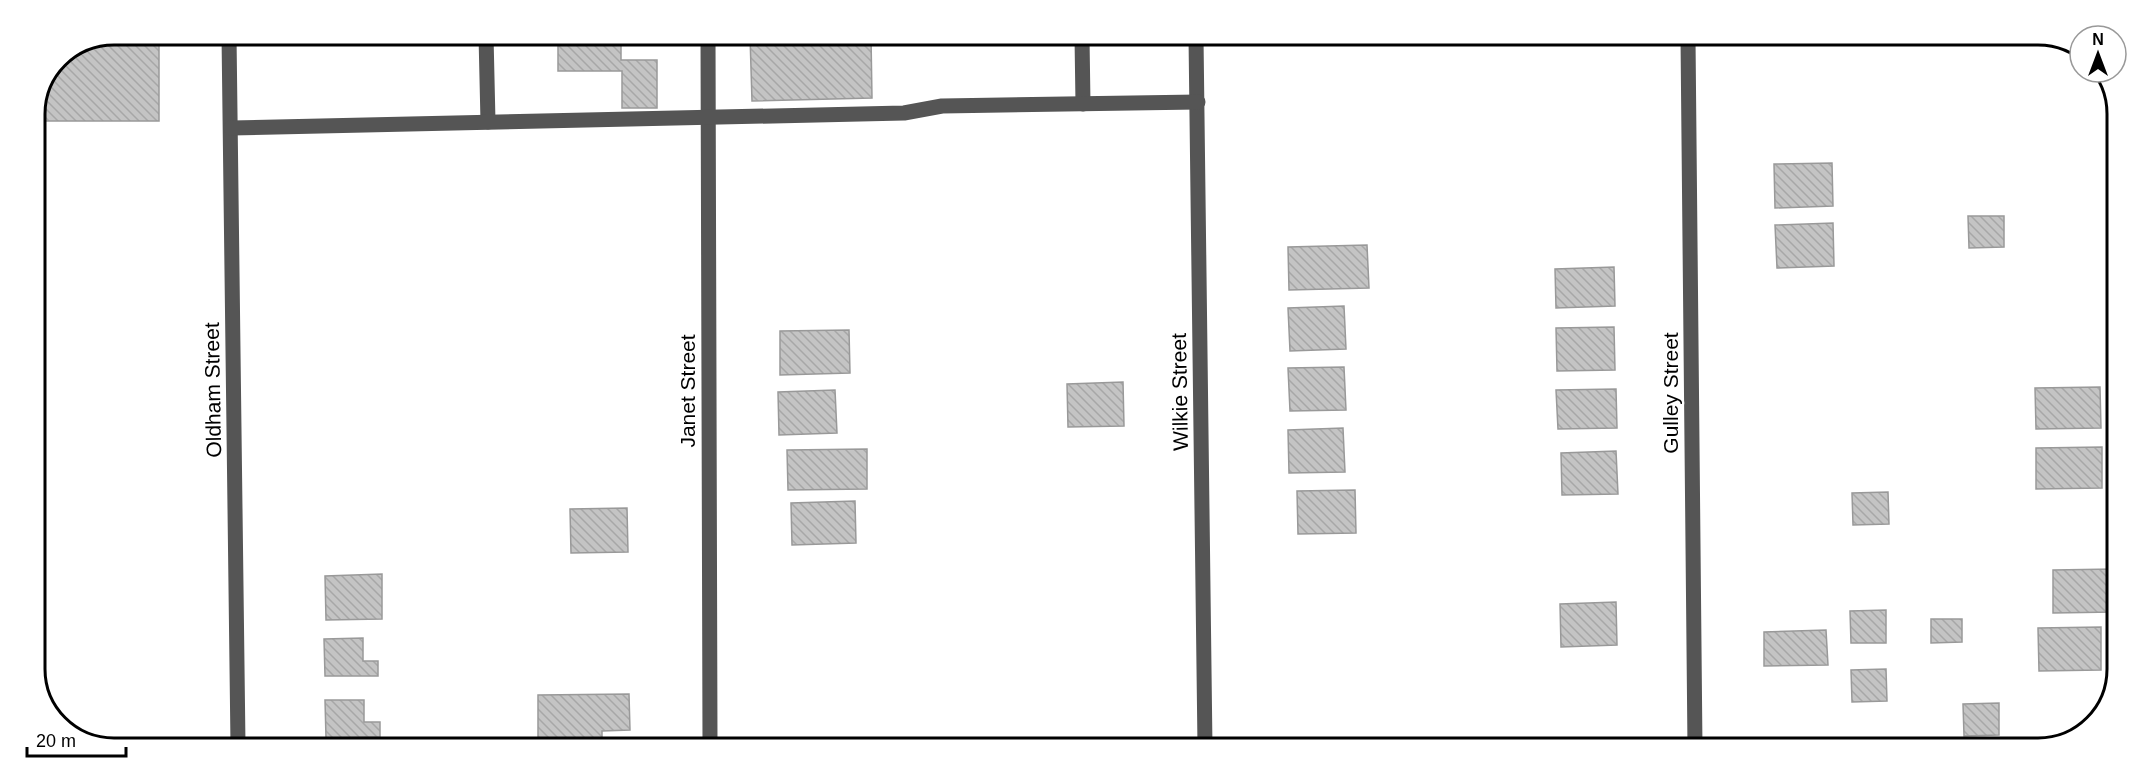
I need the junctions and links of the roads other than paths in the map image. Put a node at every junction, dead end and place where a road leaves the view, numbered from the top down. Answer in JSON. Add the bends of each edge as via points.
{"nodes":[{"id":1,"x":229,"y":45,"type":"edge"},
{"id":2,"x":486,"y":45,"type":"edge"},
{"id":3,"x":708,"y":45,"type":"edge"},
{"id":4,"x":1082,"y":45,"type":"edge"},
{"id":5,"x":1196,"y":45,"type":"edge"},
{"id":6,"x":1688,"y":45,"type":"edge"},
{"id":7,"x":1198,"y":102,"type":"junction"},
{"id":8,"x":1083,"y":104,"type":"junction"},
{"id":9,"x":708,"y":118,"type":"junction"},
{"id":10,"x":488,"y":122,"type":"junction"},
{"id":11,"x":231,"y":128,"type":"junction"},
{"id":12,"x":238,"y":738,"type":"edge"},
{"id":13,"x":710,"y":738,"type":"edge"},
{"id":14,"x":1205,"y":738,"type":"edge"},
{"id":15,"x":1695,"y":738,"type":"edge"}],
"edges":[{"from":1,"to":11,"type":"street","name":"Oldham Street"},
{"from":2,"to":10,"type":"street"},
{"from":3,"to":9,"type":"street","name":"Janet Street"},
{"from":4,"to":8,"type":"street"},
{"from":5,"to":7,"type":"street","name":"Wilkie Street"},
{"from":6,"to":15,"type":"street","name":"Gulley Street"},
{"from":7,"to":8,"type":"street"},
{"from":7,"to":14,"type":"street","name":"Wilkie Street"},
{"from":8,"to":9,"type":"street","via":[[942,106],[904,113]]},
{"from":9,"to":10,"type":"street"},
{"from":9,"to":13,"type":"street","name":"Janet Street"},
{"from":10,"to":11,"type":"street"},
{"from":11,"to":12,"type":"street","name":"Oldham Street"}]}
